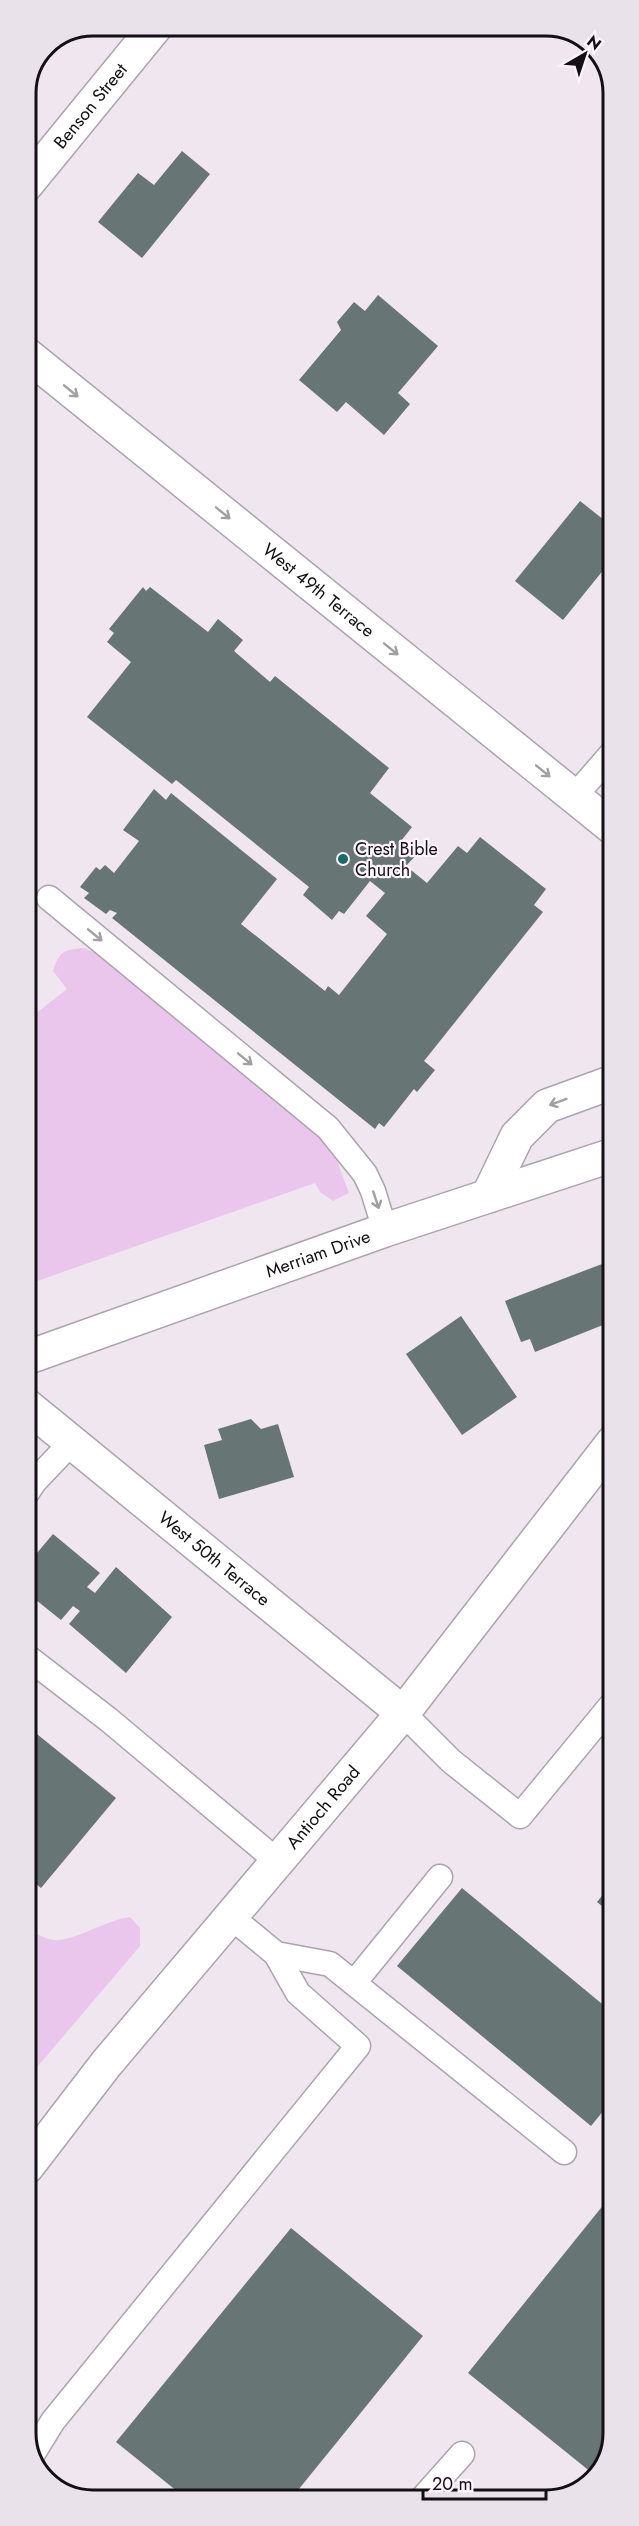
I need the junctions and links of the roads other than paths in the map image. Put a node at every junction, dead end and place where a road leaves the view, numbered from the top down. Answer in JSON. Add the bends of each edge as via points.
{"nodes":[{"id":1,"x":148,"y":36,"type":"edge"},
{"id":2,"x":36,"y":173,"type":"edge"},
{"id":3,"x":36,"y":362,"type":"edge"},
{"id":4,"x":603,"y":764,"type":"edge"},
{"id":5,"x":574,"y":797,"type":"junction"},
{"id":6,"x":603,"y":820,"type":"edge"},
{"id":7,"x":49,"y":898,"type":"dead end"},
{"id":8,"x":603,"y":1086,"type":"edge"},
{"id":9,"x":603,"y":1158,"type":"edge"},
{"id":10,"x":488,"y":1196,"type":"junction"},
{"id":11,"x":385,"y":1230,"type":"junction"},
{"id":12,"x":36,"y":1354,"type":"edge"},
{"id":13,"x":36,"y":1413,"type":"edge"},
{"id":14,"x":72,"y":1442,"type":"junction"},
{"id":15,"x":603,"y":1455,"type":"edge"},
{"id":16,"x":36,"y":1480,"type":"edge"},
{"id":17,"x":36,"y":1664,"type":"edge"},
{"id":18,"x":403,"y":1713,"type":"junction"},
{"id":19,"x":603,"y":1715,"type":"edge"},
{"id":20,"x":277,"y":1861,"type":"junction"},
{"id":21,"x":440,"y":1877,"type":"dead end"},
{"id":22,"x":230,"y":1916,"type":"junction"},
{"id":23,"x":276,"y":1954,"type":"junction"},
{"id":24,"x":354,"y":1983,"type":"junction"},
{"id":25,"x":564,"y":2152,"type":"dead end"},
{"id":26,"x":36,"y":2155,"type":"edge"},
{"id":27,"x":38,"y":2447,"type":"edge"},
{"id":28,"x":462,"y":2454,"type":"dead end"},
{"id":29,"x":430,"y":2490,"type":"edge"}],
"edges":[{"from":1,"to":2,"type":"street","name":"Benson Street"},
{"from":3,"to":5,"type":"street","name":"West 49th Terrace","one_way":true},
{"from":4,"to":5,"type":"lane"},
{"from":5,"to":6,"type":"street","name":"West 49th Terrace"},
{"from":7,"to":11,"type":"lane","one_way":true,"via":[[328,1128],[365,1174]]},
{"from":8,"to":10,"type":"street","one_way":true,"via":[[547,1106],[517,1136]]},
{"from":9,"to":10,"type":"street","name":"Merriam Drive"},
{"from":10,"to":11,"type":"street","name":"Merriam Drive"},
{"from":11,"to":12,"type":"street","name":"Merriam Drive"},
{"from":13,"to":14,"type":"street","name":"West 50th Terrace"},
{"from":14,"to":16,"type":"lane"},
{"from":14,"to":18,"type":"street","name":"West 50th Terrace"},
{"from":15,"to":18,"type":"street","name":"Antioch Road"},
{"from":17,"to":20,"type":"lane"},
{"from":18,"to":19,"type":"lane","via":[[452,1761],[520,1816]]},
{"from":18,"to":20,"type":"street","name":"Antioch Road"},
{"from":20,"to":22,"type":"street","name":"Antioch Road"},
{"from":21,"to":24,"type":"lane"},
{"from":22,"to":23,"type":"lane"},
{"from":22,"to":26,"type":"street","name":"Antioch Road","via":[[106,2064]]},
{"from":23,"to":24,"type":"lane","via":[[330,1964]]},
{"from":23,"to":27,"type":"lane","via":[[298,1993],[358,2046],[53,2421]]},
{"from":24,"to":25,"type":"lane"},
{"from":28,"to":29,"type":"lane"}]}
